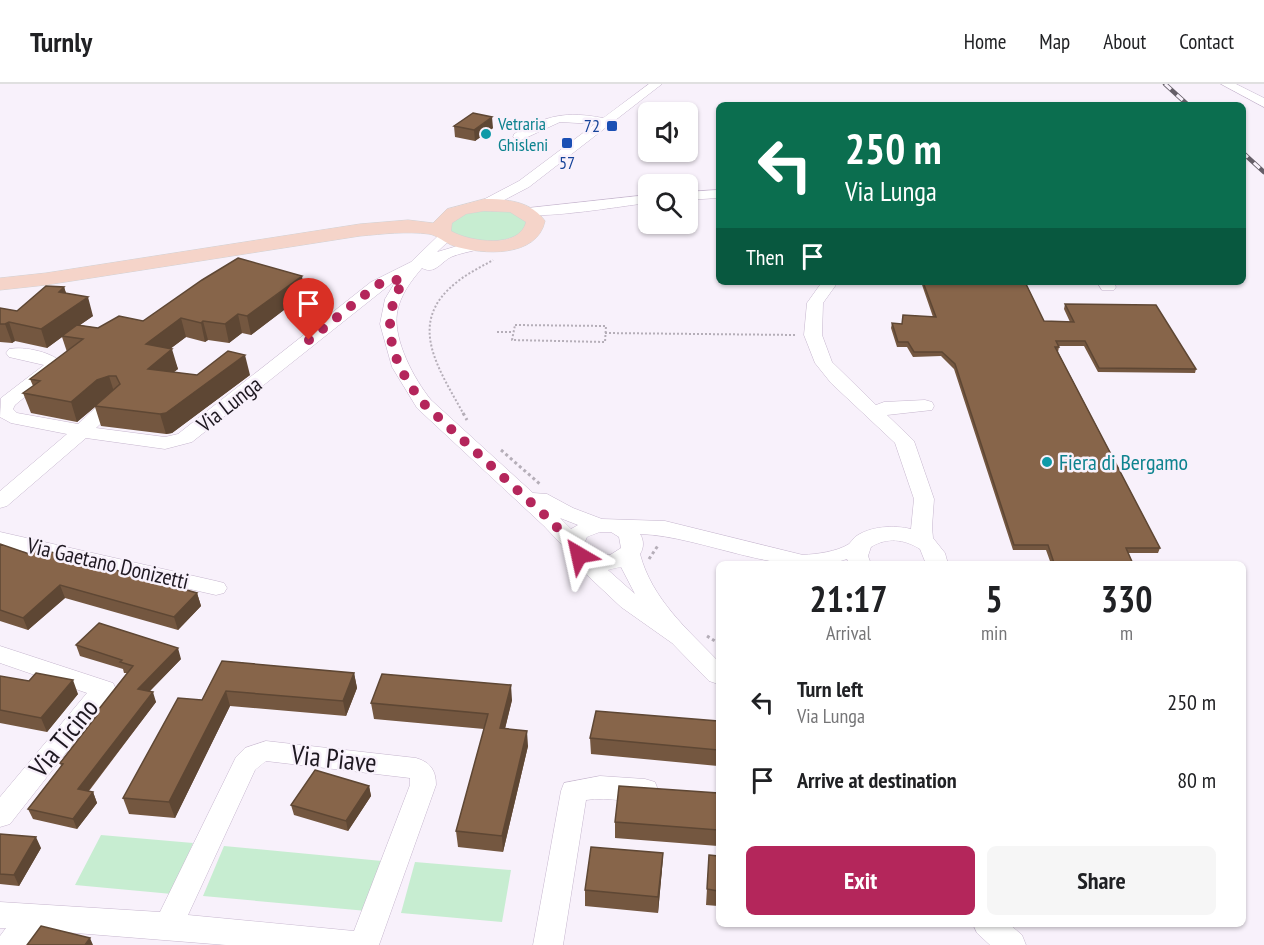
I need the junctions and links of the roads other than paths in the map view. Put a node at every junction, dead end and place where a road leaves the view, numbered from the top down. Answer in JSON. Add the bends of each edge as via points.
{"nodes":[{"id":1,"x":656,"y":84,"type":"edge"},
{"id":2,"x":1227,"y":84,"type":"edge"},
{"id":3,"x":1264,"y":103,"type":"edge"},
{"id":4,"x":606,"y":122,"type":"junction"},
{"id":5,"x":519,"y":137,"type":"dead end"},
{"id":6,"x":524,"y":184,"type":"junction"},
{"id":7,"x":716,"y":194,"type":"edge"},
{"id":8,"x":698,"y":195,"type":"edge"},
{"id":9,"x":638,"y":200,"type":"edge"},
{"id":10,"x":484,"y":205,"type":"junction"},
{"id":11,"x":452,"y":213,"type":"junction"},
{"id":12,"x":528,"y":215,"type":"junction"},
{"id":13,"x":360,"y":230,"type":"junction"},
{"id":14,"x":443,"y":233,"type":"junction"},
{"id":15,"x":474,"y":246,"type":"junction"},
{"id":16,"x":416,"y":265,"type":"junction"},
{"id":17,"x":46,"y":279,"type":"junction"},
{"id":18,"x":404,"y":280,"type":"junction"},
{"id":19,"x":383,"y":282,"type":"junction"},
{"id":20,"x":0,"y":284,"type":"edge"},
{"id":21,"x":828,"y":285,"type":"edge"},
{"id":22,"x":0,"y":289,"type":"edge"},
{"id":23,"x":393,"y":339,"type":"junction"},
{"id":24,"x":15,"y":353,"type":"dead end"},
{"id":25,"x":115,"y":402,"type":"edge"},
{"id":26,"x":925,"y":406,"type":"dead end"},
{"id":27,"x":876,"y":414,"type":"junction"},
{"id":28,"x":82,"y":432,"type":"junction"},
{"id":29,"x":494,"y":456,"type":"junction"},
{"id":30,"x":0,"y":502,"type":"edge"},
{"id":31,"x":924,"y":508,"type":"junction"},
{"id":32,"x":608,"y":526,"type":"junction"},
{"id":33,"x":889,"y":533,"type":"junction"},
{"id":34,"x":669,"y":534,"type":"junction"},
{"id":35,"x":0,"y":539,"type":"edge"},
{"id":36,"x":923,"y":542,"type":"junction"},
{"id":37,"x":578,"y":552,"type":"junction"},
{"id":38,"x":637,"y":553,"type":"junction"},
{"id":39,"x":859,"y":556,"type":"edge"},
{"id":40,"x":797,"y":561,"type":"edge"},
{"id":41,"x":821,"y":561,"type":"edge"},
{"id":42,"x":938,"y":561,"type":"edge"},
{"id":43,"x":216,"y":588,"type":"dead end"},
{"id":44,"x":686,"y":642,"type":"junction"},
{"id":45,"x":0,"y":654,"type":"edge"},
{"id":46,"x":716,"y":657,"type":"edge"},
{"id":47,"x":716,"y":673,"type":"edge"},
{"id":48,"x":671,"y":792,"type":"edge"},
{"id":49,"x":0,"y":816,"type":"edge"},
{"id":50,"x":0,"y":915,"type":"edge"},
{"id":51,"x":31,"y":917,"type":"junction"},
{"id":52,"x":168,"y":926,"type":"junction"},
{"id":53,"x":991,"y":927,"type":"edge"},
{"id":54,"x":207,"y":938,"type":"edge"},
{"id":55,"x":11,"y":945,"type":"edge"},
{"id":56,"x":358,"y":945,"type":"edge"},
{"id":57,"x":364,"y":945,"type":"edge"},
{"id":58,"x":548,"y":945,"type":"edge"},
{"id":59,"x":1011,"y":945,"type":"edge"}],
"edges":[{"from":1,"to":4,"type":"street"},
{"from":2,"to":3,"type":"street"},
{"from":4,"to":5,"type":"street","via":[[558,117]]},
{"from":4,"to":6,"type":"street"},
{"from":6,"to":10,"type":"street"},
{"from":6,"to":12,"type":"street","via":[[517,200]]},
{"from":7,"to":8,"type":"street"},
{"from":9,"to":12,"type":"street"},
{"from":10,"to":11,"type":"main road"},
{"from":10,"to":12,"type":"main road"},
{"from":11,"to":13,"type":"main road"},
{"from":11,"to":14,"type":"main road","name":"Via Lunga","via":[[444,220]]},
{"from":12,"to":15,"type":"main road","via":[[533,232],[517,242]]},
{"from":13,"to":14,"type":"main road","via":[[408,226]]},
{"from":13,"to":17,"type":"main road"},
{"from":14,"to":15,"type":"main road","via":[[459,243]]},
{"from":14,"to":16,"type":"street","name":"Via Lunga"},
{"from":15,"to":23,"type":"street","via":[[445,254],[424,270]]},
{"from":16,"to":18,"type":"street","name":"Via Lunga"},
{"from":16,"to":19,"type":"street","name":"Via Lunga"},
{"from":17,"to":20,"type":"main road"},
{"from":17,"to":22,"type":"main road"},
{"from":18,"to":19,"type":"street"},
{"from":18,"to":23,"type":"street","name":"Via Lunga","via":[[389,316]]},
{"from":19,"to":28,"type":"street","name":"Via Lunga","via":[[185,438],[165,443]]},
{"from":21,"to":27,"type":"street","via":[[815,303],[813,335],[824,363]]},
{"from":23,"to":29,"type":"street","name":"Via Lunga","via":[[402,372],[424,404]]},
{"from":24,"to":28,"type":"street","name":"Via Lunga","via":[[46,359],[55,365],[8,402],[4,413]]},
{"from":25,"to":28,"type":"street"},
{"from":26,"to":27,"type":"street","via":[[884,408]]},
{"from":27,"to":31,"type":"street","via":[[904,441]]},
{"from":28,"to":30,"type":"street"},
{"from":29,"to":32,"type":"street","name":"Via Lunga","via":[[556,509]]},
{"from":29,"to":37,"type":"street","name":"Via Lunga"},
{"from":31,"to":33,"type":"street"},
{"from":31,"to":36,"type":"street"},
{"from":32,"to":34,"type":"street","via":[[665,528]]},
{"from":32,"to":37,"type":"street","via":[[579,533]]},
{"from":32,"to":38,"type":"street","via":[[630,534]]},
{"from":33,"to":36,"type":"street"},
{"from":33,"to":39,"type":"street","via":[[867,539]]},
{"from":34,"to":38,"type":"street"},
{"from":34,"to":40,"type":"street"},
{"from":35,"to":43,"type":"street","name":"Via Gaetano Donizetti"},
{"from":36,"to":42,"type":"street"},
{"from":37,"to":38,"type":"street","via":[[603,563]]},
{"from":37,"to":44,"type":"street","name":"Via Lunga","via":[[629,602]]},
{"from":38,"to":44,"type":"street","via":[[630,565],[638,582]]},
{"from":39,"to":41,"type":"street"},
{"from":44,"to":46,"type":"street"},
{"from":44,"to":47,"type":"street"},
{"from":45,"to":49,"type":"street","name":"Via Ticino","via":[[104,689]]},
{"from":48,"to":58,"type":"street","via":[[600,787],[574,791]]},
{"from":50,"to":51,"type":"street"},
{"from":51,"to":52,"type":"street"},
{"from":51,"to":55,"type":"street"},
{"from":52,"to":54,"type":"street"},
{"from":52,"to":57,"type":"street","name":"Via Piave","via":[[245,764],[254,755],[266,751],[416,768],[423,775],[423,784]]},
{"from":53,"to":59,"type":"street"},
{"from":54,"to":56,"type":"street"}]}
